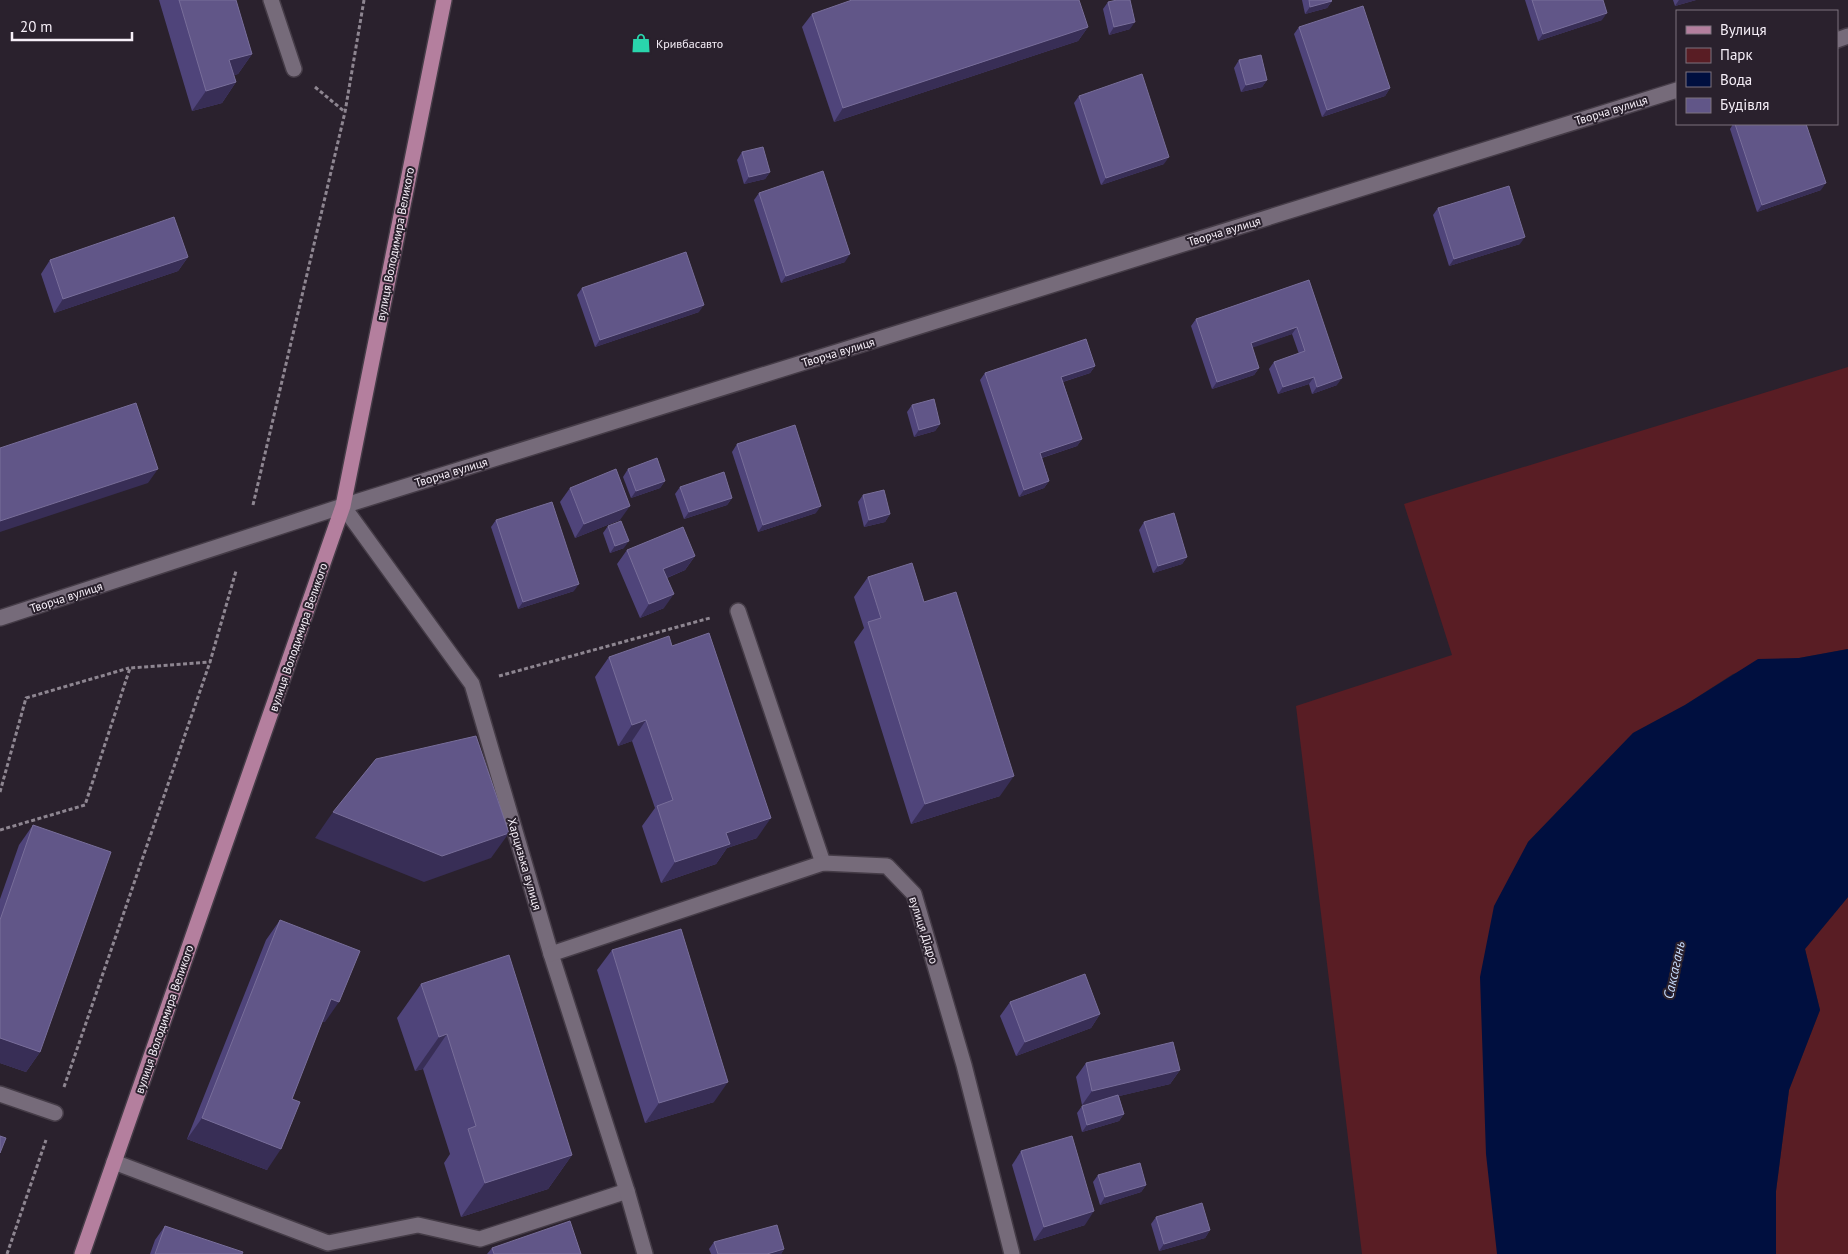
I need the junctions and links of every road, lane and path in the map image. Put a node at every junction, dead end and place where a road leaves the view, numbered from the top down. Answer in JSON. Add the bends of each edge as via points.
{"nodes":[{"id":1,"x":271,"y":0,"type":"edge"},
{"id":2,"x":364,"y":0,"type":"edge"},
{"id":3,"x":444,"y":0,"type":"edge"},
{"id":4,"x":294,"y":69,"type":"joint"},
{"id":5,"x":1676,"y":90,"type":"edge"},
{"id":6,"x":345,"y":112,"type":"junction"},
{"id":7,"x":343,"y":506,"type":"junction"},
{"id":8,"x":246,"y":538,"type":"junction"},
{"id":9,"x":738,"y":611,"type":"joint"},
{"id":10,"x":0,"y":618,"type":"edge"},
{"id":11,"x":210,"y":662,"type":"junction"},
{"id":12,"x":130,"y":668,"type":"junction"},
{"id":13,"x":472,"y":684,"type":"junction"},
{"id":14,"x":0,"y":792,"type":"edge"},
{"id":15,"x":0,"y":830,"type":"edge"},
{"id":16,"x":823,"y":862,"type":"junction"},
{"id":17,"x":551,"y":954,"type":"junction"},
{"id":18,"x":0,"y":1094,"type":"edge"},
{"id":19,"x":56,"y":1113,"type":"junction"},
{"id":20,"x":114,"y":1162,"type":"junction"},
{"id":21,"x":627,"y":1191,"type":"junction"},
{"id":22,"x":7,"y":1254,"type":"edge"},
{"id":23,"x":82,"y":1254,"type":"edge"},
{"id":24,"x":645,"y":1254,"type":"edge"},
{"id":25,"x":1012,"y":1254,"type":"edge"}],
"edges":[{"from":1,"to":4,"type":"street"},
{"from":2,"to":6,"type":"path"},
{"from":3,"to":7,"type":"main road","name":"вулиця Володимира Великого"},
{"from":4,"to":6,"type":"path"},
{"from":5,"to":7,"type":"street","name":"Творча вулиця"},
{"from":6,"to":8,"type":"path"},
{"from":7,"to":8,"type":"street","name":"Творча вулиця"},
{"from":7,"to":13,"type":"street","name":"Харцизька вулиця"},
{"from":7,"to":20,"type":"main road","name":"вулиця Володимира Великого"},
{"from":8,"to":10,"type":"street","name":"Творча вулиця"},
{"from":8,"to":11,"type":"path"},
{"from":9,"to":13,"type":"path"},
{"from":9,"to":16,"type":"street"},
{"from":11,"to":12,"type":"path"},
{"from":11,"to":19,"type":"path"},
{"from":12,"to":14,"type":"path","via":[[26,698]]},
{"from":12,"to":15,"type":"path","via":[[85,805]]},
{"from":13,"to":17,"type":"street","name":"Харцизька вулиця"},
{"from":16,"to":17,"type":"street","name":"вулиця Дідро"},
{"from":16,"to":25,"type":"street","name":"вулиця Дідро","via":[[887,866],[914,894],[964,1065]]},
{"from":17,"to":21,"type":"street","name":"Харцизька вулиця"},
{"from":18,"to":19,"type":"street"},
{"from":19,"to":22,"type":"path"},
{"from":20,"to":21,"type":"street","via":[[328,1242],[418,1225],[480,1239]]},
{"from":20,"to":23,"type":"main road","name":"вулиця Володимира Великого"},
{"from":21,"to":24,"type":"street","name":"Харцизька вулиця"}]}
